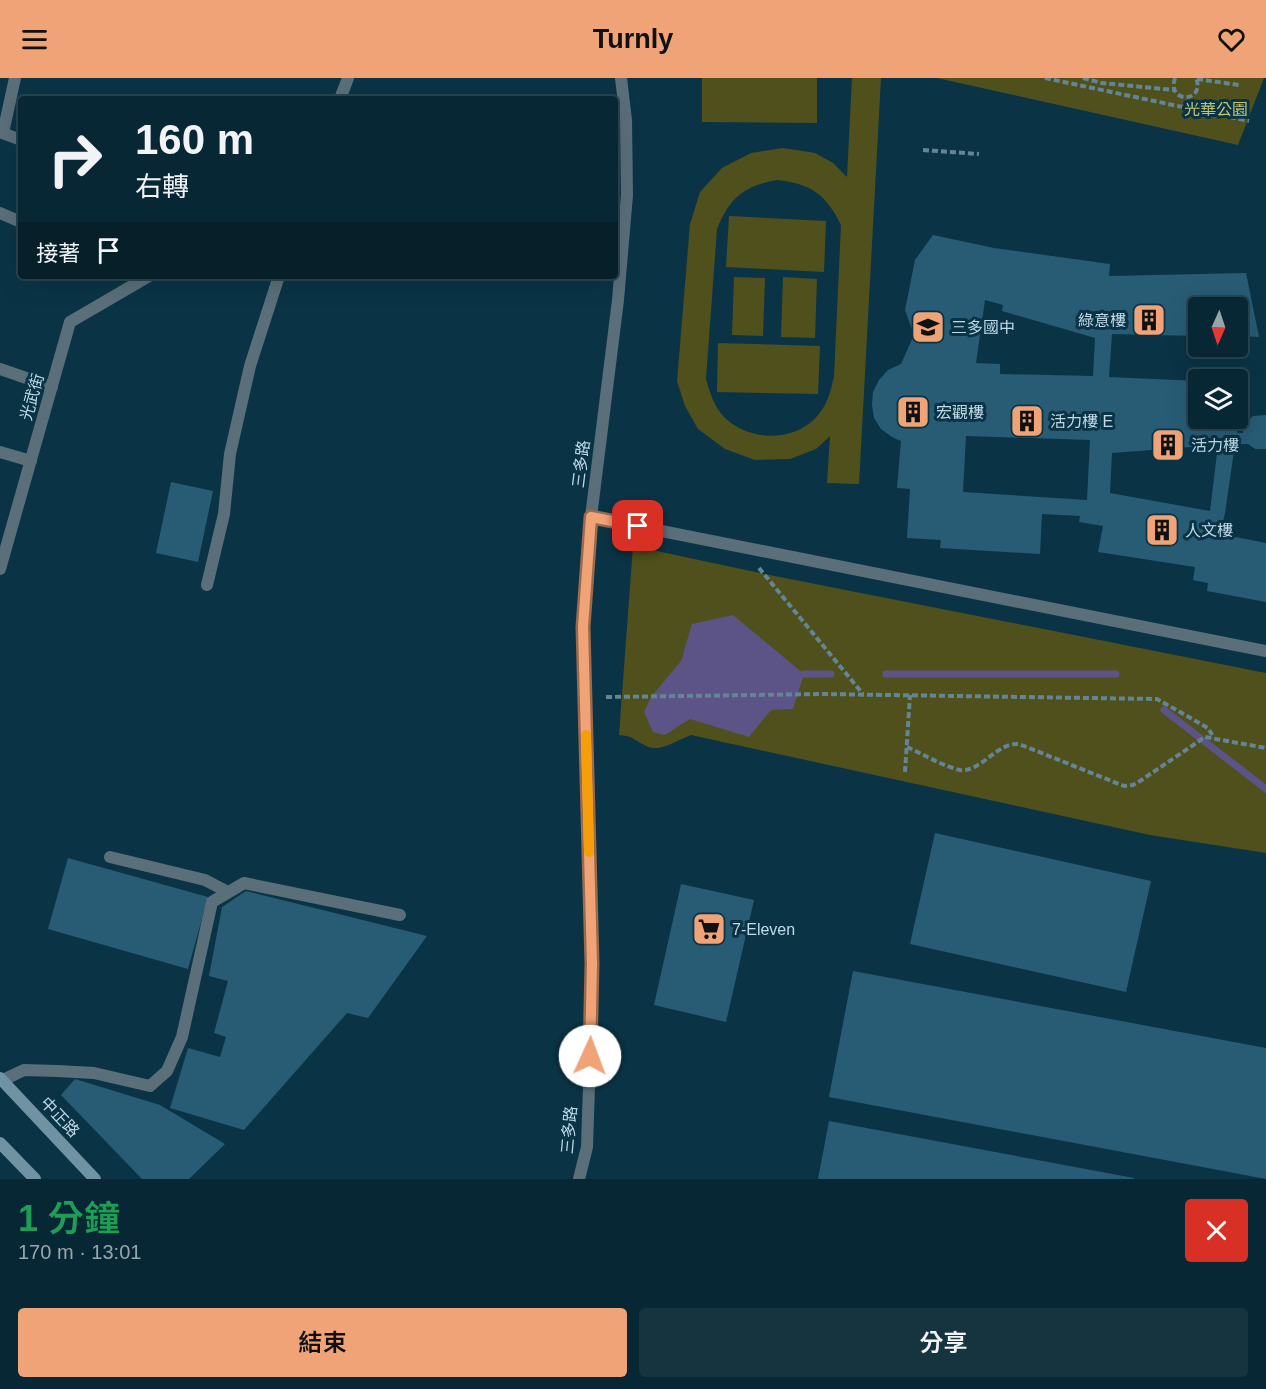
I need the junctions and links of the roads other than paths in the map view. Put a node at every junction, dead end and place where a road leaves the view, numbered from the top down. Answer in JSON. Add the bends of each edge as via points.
{"nodes":[{"id":1,"x":15,"y":78,"type":"edge"},
{"id":2,"x":348,"y":78,"type":"edge"},
{"id":3,"x":621,"y":78,"type":"edge"},
{"id":4,"x":341,"y":96,"type":"edge"},
{"id":5,"x":2,"y":133,"type":"edge"},
{"id":6,"x":18,"y":139,"type":"edge"},
{"id":7,"x":0,"y":213,"type":"edge"},
{"id":8,"x":18,"y":221,"type":"edge"},
{"id":9,"x":141,"y":279,"type":"edge"},
{"id":10,"x":278,"y":279,"type":"edge"},
{"id":11,"x":0,"y":369,"type":"edge"},
{"id":12,"x":52,"y":387,"type":"junction"},
{"id":13,"x":0,"y":452,"type":"edge"},
{"id":14,"x":31,"y":461,"type":"junction"},
{"id":15,"x":591,"y":517,"type":"junction"},
{"id":16,"x":0,"y":568,"type":"edge"},
{"id":17,"x":207,"y":585,"type":"dead end"},
{"id":18,"x":1266,"y":651,"type":"edge"},
{"id":19,"x":110,"y":857,"type":"dead end"},
{"id":20,"x":228,"y":892,"type":"junction"},
{"id":21,"x":399,"y":915,"type":"dead end"},
{"id":22,"x":1,"y":1079,"type":"edge"},
{"id":23,"x":0,"y":1143,"type":"edge"},
{"id":24,"x":35,"y":1179,"type":"edge"},
{"id":25,"x":95,"y":1179,"type":"edge"},
{"id":26,"x":579,"y":1179,"type":"edge"}],
"edges":[{"from":1,"to":5,"type":"street"},
{"from":2,"to":4,"type":"street"},
{"from":3,"to":15,"type":"street","name":"三多路","via":[[627,195]]},
{"from":5,"to":6,"type":"street"},
{"from":7,"to":8,"type":"street"},
{"from":9,"to":12,"type":"street","name":"光武街","via":[[70,322]]},
{"from":10,"to":17,"type":"street","via":[[250,366],[230,454],[224,514]]},
{"from":11,"to":12,"type":"street"},
{"from":12,"to":14,"type":"street","name":"光武街"},
{"from":13,"to":14,"type":"street"},
{"from":14,"to":16,"type":"street","name":"光武街"},
{"from":15,"to":18,"type":"street"},
{"from":15,"to":26,"type":"street","name":"三多路","via":[[583,627],[592,964],[587,1147]]},
{"from":19,"to":20,"type":"street","via":[[205,880]]},
{"from":20,"to":21,"type":"street","via":[[244,883]]},
{"from":20,"to":22,"type":"street","via":[[212,903],[182,1037],[166,1071],[150,1086],[94,1073],[57,1071],[24,1070]]},
{"from":22,"to":25,"type":"main road","name":"中正路"},
{"from":23,"to":24,"type":"main road"}]}
